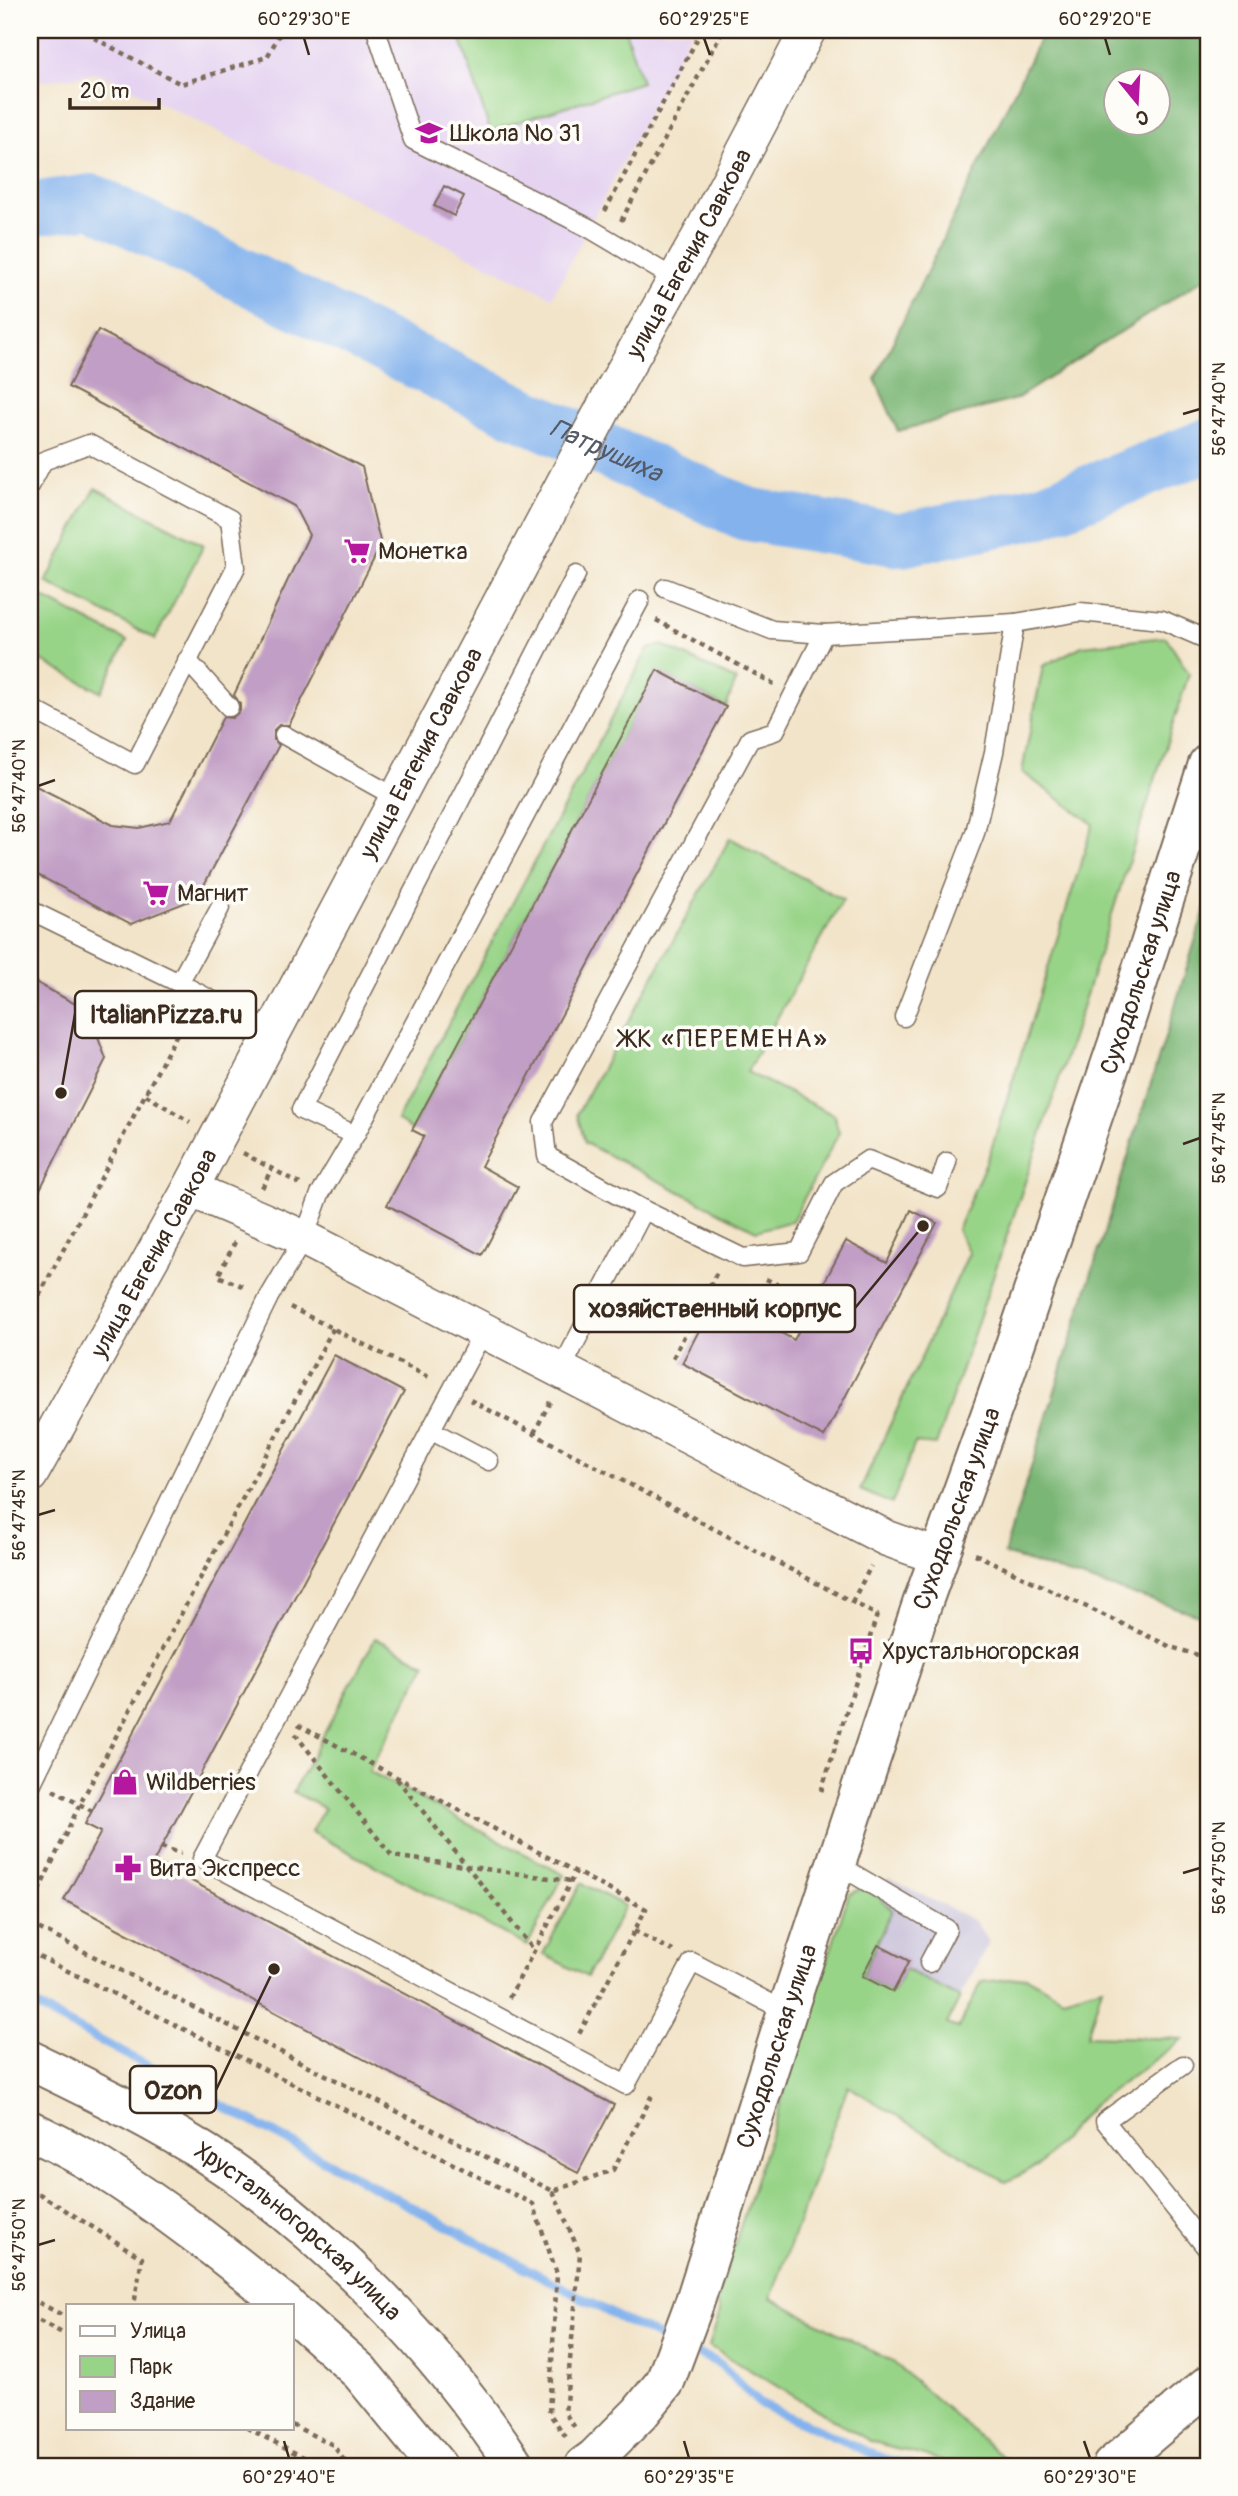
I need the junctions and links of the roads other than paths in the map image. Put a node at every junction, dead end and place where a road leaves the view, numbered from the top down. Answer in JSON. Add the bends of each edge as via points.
{"nodes":[{"id":1,"x":376,"y":30,"type":"edge"},
{"id":2,"x":808,"y":30,"type":"edge"},
{"id":3,"x":675,"y":279,"type":"junction"},
{"id":4,"x":30,"y":486,"type":"edge"},
{"id":5,"x":576,"y":575,"type":"dead end"},
{"id":6,"x":665,"y":588,"type":"dead end"},
{"id":7,"x":640,"y":600,"type":"dead end"},
{"id":8,"x":1015,"y":623,"type":"junction"},
{"id":9,"x":824,"y":634,"type":"junction"},
{"id":10,"x":1208,"y":640,"type":"edge"},
{"id":11,"x":187,"y":660,"type":"junction"},
{"id":12,"x":229,"y":707,"type":"dead end"},
{"id":13,"x":30,"y":708,"type":"edge"},
{"id":14,"x":284,"y":735,"type":"dead end"},
{"id":15,"x":1208,"y":764,"type":"edge"},
{"id":16,"x":397,"y":798,"type":"junction"},
{"id":17,"x":220,"y":908,"type":"dead end"},
{"id":18,"x":30,"y":910,"type":"edge"},
{"id":19,"x":179,"y":983,"type":"junction"},
{"id":20,"x":904,"y":1017,"type":"dead end"},
{"id":21,"x":272,"y":1032,"type":"junction"},
{"id":22,"x":355,"y":1135,"type":"junction"},
{"id":23,"x":947,"y":1162,"type":"dead end"},
{"id":24,"x":190,"y":1189,"type":"junction"},
{"id":25,"x":644,"y":1210,"type":"junction"},
{"id":26,"x":304,"y":1238,"type":"junction"},
{"id":27,"x":484,"y":1330,"type":"junction"},
{"id":28,"x":561,"y":1370,"type":"junction"},
{"id":29,"x":430,"y":1430,"type":"junction"},
{"id":30,"x":489,"y":1461,"type":"dead end"},
{"id":31,"x":30,"y":1475,"type":"edge"},
{"id":32,"x":939,"y":1557,"type":"junction"},
{"id":33,"x":32,"y":1783,"type":"edge"},
{"id":34,"x":836,"y":1867,"type":"junction"},
{"id":35,"x":929,"y":1963,"type":"dead end"},
{"id":36,"x":787,"y":2012,"type":"junction"},
{"id":37,"x":30,"y":2060,"type":"edge"},
{"id":38,"x":1184,"y":2065,"type":"dead end"},
{"id":39,"x":30,"y":2130,"type":"edge"},
{"id":40,"x":1208,"y":2250,"type":"edge"},
{"id":41,"x":285,"y":2304,"type":"edge"},
{"id":42,"x":294,"y":2313,"type":"edge"},
{"id":43,"x":1208,"y":2385,"type":"edge"},
{"id":44,"x":588,"y":2463,"type":"edge"},
{"id":45,"x":1116,"y":2465,"type":"edge"},
{"id":46,"x":437,"y":2466,"type":"edge"},
{"id":47,"x":515,"y":2466,"type":"edge"}],
"edges":[{"from":1,"to":3,"type":"lane","via":[[413,140],[611,241]]},
{"from":2,"to":3,"type":"street","name":"улица Евгения Савкова"},
{"from":3,"to":16,"type":"street","name":"улица Евгения Савкова"},
{"from":4,"to":11,"type":"lane","via":[[43,461],[89,444],[230,519],[236,567]]},
{"from":5,"to":22,"type":"lane","via":[[301,1110]]},
{"from":6,"to":9,"type":"lane","via":[[772,630]]},
{"from":7,"to":22,"type":"lane"},
{"from":8,"to":9,"type":"lane"},
{"from":8,"to":10,"type":"lane","via":[[1080,612],[1162,620]]},
{"from":8,"to":20,"type":"lane","via":[[994,752],[975,833]]},
{"from":9,"to":25,"type":"lane","via":[[775,731],[751,739],[543,1122],[547,1156]]},
{"from":11,"to":12,"type":"lane"},
{"from":11,"to":13,"type":"lane","via":[[135,764]]},
{"from":14,"to":16,"type":"lane"},
{"from":15,"to":32,"type":"main road","name":"Суходольская улица","via":[[1003,1380]]},
{"from":16,"to":21,"type":"street","name":"улица Евгения Савкова"},
{"from":17,"to":19,"type":"lane"},
{"from":18,"to":19,"type":"lane"},
{"from":19,"to":21,"type":"lane"},
{"from":21,"to":24,"type":"street","name":"улица Евгения Савкова"},
{"from":22,"to":26,"type":"lane","via":[[320,1194]]},
{"from":23,"to":25,"type":"lane","via":[[938,1188],[869,1160],[834,1183],[799,1252],[743,1258]]},
{"from":24,"to":26,"type":"street"},
{"from":24,"to":31,"type":"street","name":"улица Евгения Савкова"},
{"from":25,"to":28,"type":"lane"},
{"from":26,"to":27,"type":"street"},
{"from":26,"to":33,"type":"lane","via":[[269,1297]]},
{"from":27,"to":28,"type":"street"},
{"from":27,"to":29,"type":"lane"},
{"from":28,"to":32,"type":"street","via":[[886,1538]]},
{"from":29,"to":30,"type":"lane"},
{"from":29,"to":36,"type":"lane","via":[[202,1859],[626,2085],[692,1962]]},
{"from":32,"to":34,"type":"main road","name":"Суходольская улица"},
{"from":34,"to":35,"type":"lane","via":[[947,1929]]},
{"from":34,"to":36,"type":"main road","name":"Суходольская улица"},
{"from":36,"to":44,"type":"main road","name":"Суходольская улица","via":[[666,2382]]},
{"from":37,"to":47,"type":"main road","name":"Хрустальногорская улица","via":[[207,2155],[281,2209],[418,2339],[484,2418]]},
{"from":38,"to":40,"type":"lane","via":[[1105,2121]]},
{"from":39,"to":41,"type":"main road","via":[[95,2164],[163,2210]]},
{"from":42,"to":46,"type":"main road","via":[[360,2372]]},
{"from":43,"to":45,"type":"main road"}]}
